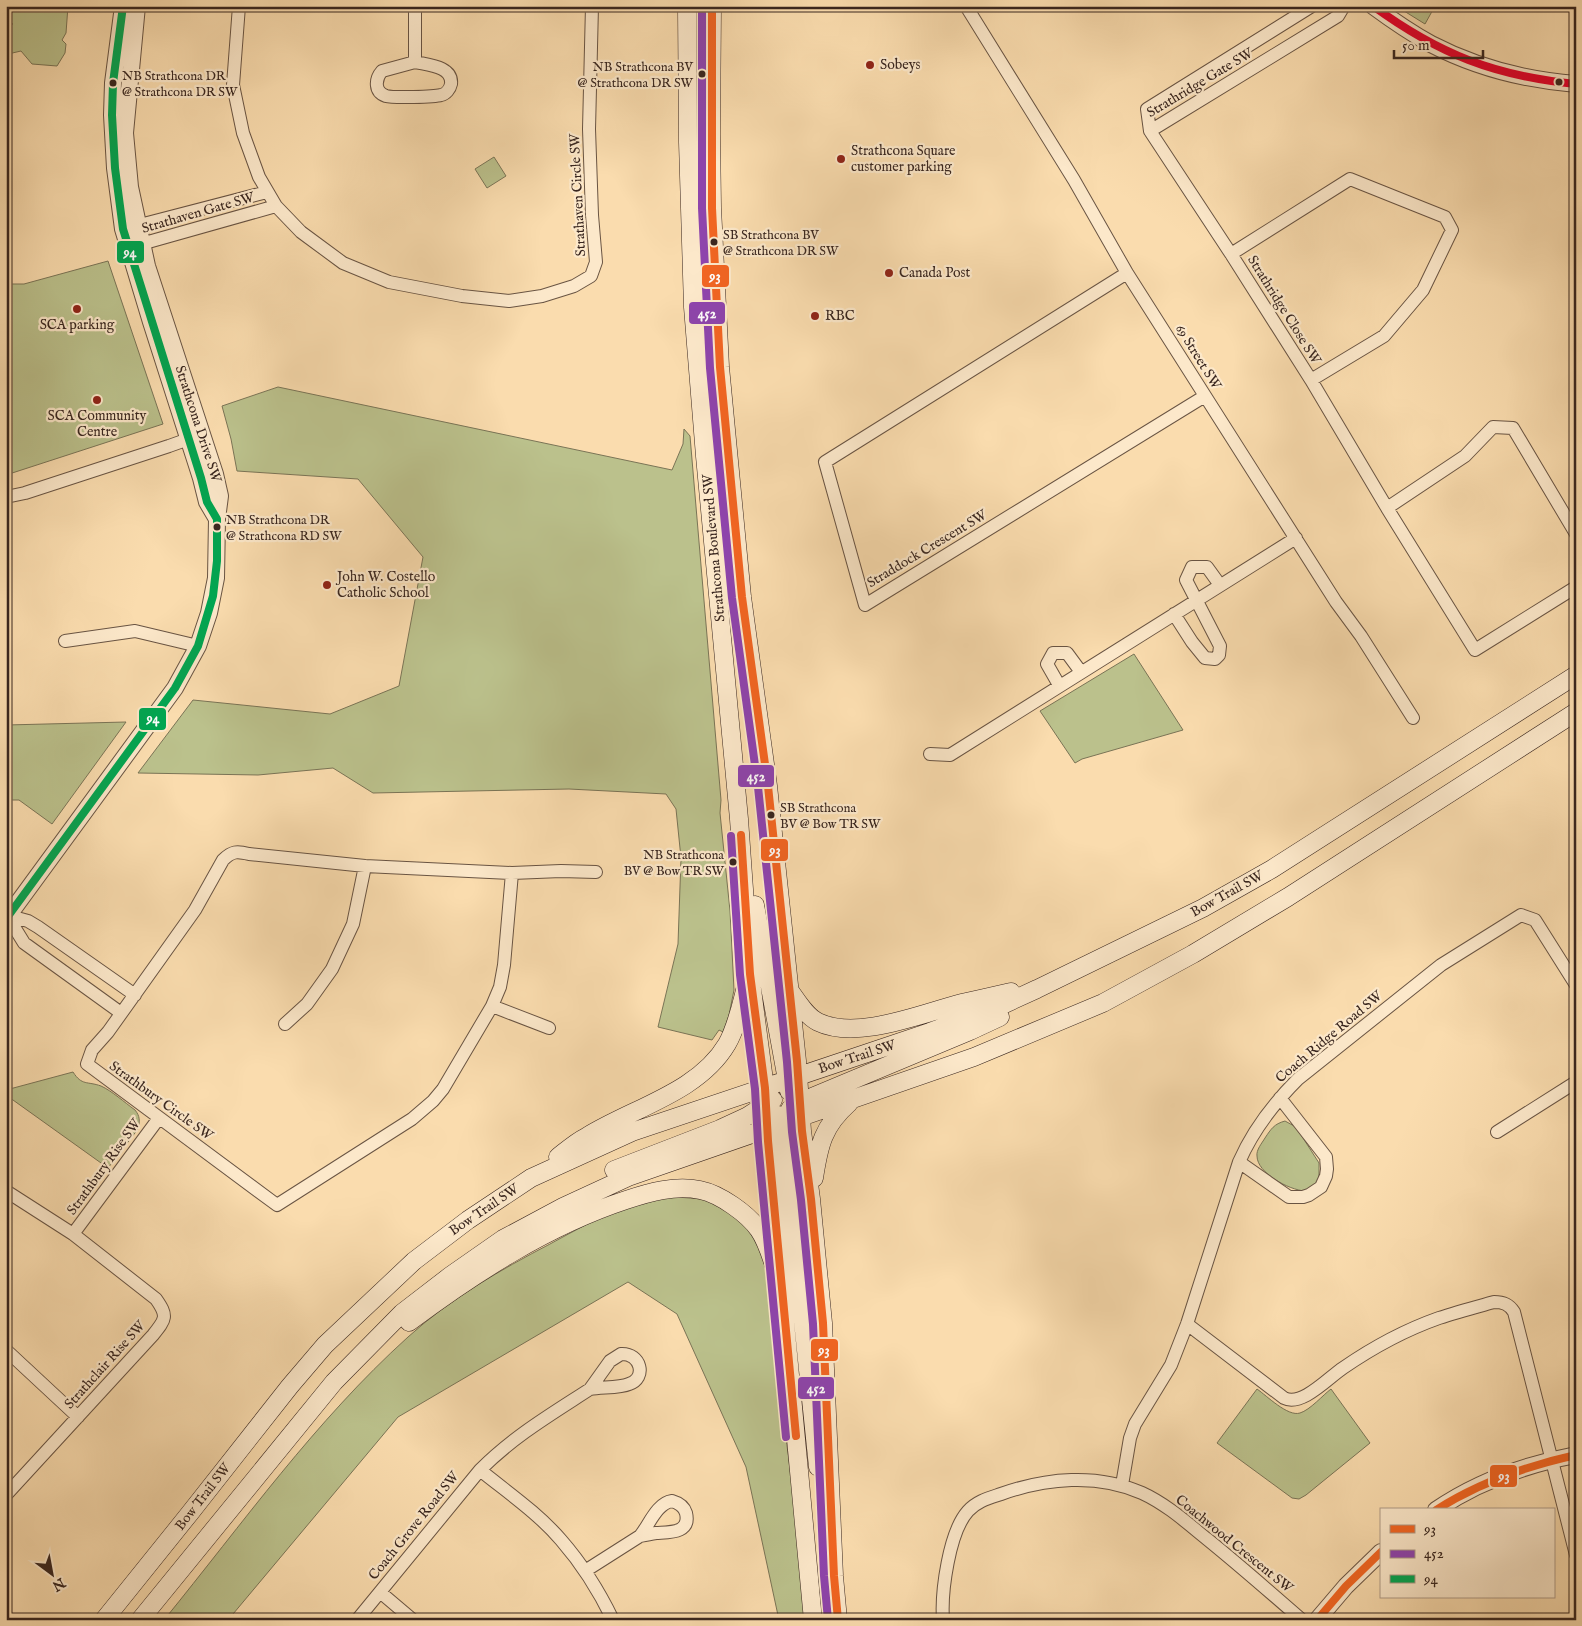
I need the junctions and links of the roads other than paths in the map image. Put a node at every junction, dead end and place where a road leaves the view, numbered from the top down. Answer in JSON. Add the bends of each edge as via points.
{"nodes":[{"id":1,"x":239,"y":6,"type":"edge"},
{"id":2,"x":414,"y":6,"type":"edge"},
{"id":3,"x":592,"y":6,"type":"edge"},
{"id":4,"x":687,"y":6,"type":"edge"},
{"id":5,"x":712,"y":6,"type":"edge"},
{"id":6,"x":723,"y":6,"type":"edge"},
{"id":7,"x":966,"y":6,"type":"edge"},
{"id":8,"x":1312,"y":6,"type":"edge"},
{"id":9,"x":1344,"y":6,"type":"edge"},
{"id":10,"x":1373,"y":6,"type":"edge"},
{"id":11,"x":134,"y":9,"type":"edge"},
{"id":12,"x":712,"y":57,"type":"junction"},
{"id":13,"x":415,"y":62,"type":"junction"},
{"id":14,"x":1576,"y":84,"type":"edge"},
{"id":15,"x":1150,"y":131,"type":"junction"},
{"id":16,"x":267,"y":192,"type":"junction"},
{"id":17,"x":276,"y":206,"type":"junction"},
{"id":18,"x":130,"y":228,"type":"junction"},
{"id":19,"x":135,"y":246,"type":"junction"},
{"id":20,"x":1231,"y":254,"type":"junction"},
{"id":21,"x":1127,"y":273,"type":"junction"},
{"id":22,"x":1311,"y":380,"type":"junction"},
{"id":23,"x":1205,"y":396,"type":"junction"},
{"id":24,"x":195,"y":436,"type":"junction"},
{"id":25,"x":6,"y":496,"type":"edge"},
{"id":26,"x":1387,"y":508,"type":"junction"},
{"id":27,"x":1576,"y":534,"type":"edge"},
{"id":28,"x":1296,"y":538,"type":"junction"},
{"id":29,"x":1220,"y":585,"type":"junction"},
{"id":30,"x":1576,"y":587,"type":"edge"},
{"id":31,"x":1196,"y":600,"type":"junction"},
{"id":32,"x":1174,"y":614,"type":"junction"},
{"id":33,"x":65,"y":641,"type":"dead end"},
{"id":34,"x":198,"y":646,"type":"junction"},
{"id":35,"x":1081,"y":672,"type":"junction"},
{"id":36,"x":1576,"y":675,"type":"edge"},
{"id":37,"x":1060,"y":685,"type":"junction"},
{"id":38,"x":1576,"y":712,"type":"edge"},
{"id":39,"x":1413,"y":718,"type":"dead end"},
{"id":40,"x":930,"y":754,"type":"dead end"},
{"id":41,"x":740,"y":819,"type":"junction"},
{"id":42,"x":365,"y":866,"type":"junction"},
{"id":43,"x":596,"y":872,"type":"dead end"},
{"id":44,"x":512,"y":873,"type":"junction"},
{"id":45,"x":7,"y":917,"type":"edge"},
{"id":46,"x":750,"y":974,"type":"junction"},
{"id":47,"x":1575,"y":980,"type":"edge"},
{"id":48,"x":1050,"y":983,"type":"junction"},
{"id":49,"x":790,"y":991,"type":"junction"},
{"id":50,"x":135,"y":995,"type":"junction"},
{"id":51,"x":492,"y":1006,"type":"junction"},
{"id":52,"x":122,"y":1013,"type":"junction"},
{"id":53,"x":285,"y":1024,"type":"dead end"},
{"id":54,"x":549,"y":1028,"type":"dead end"},
{"id":55,"x":1576,"y":1082,"type":"edge"},
{"id":56,"x":854,"y":1098,"type":"junction"},
{"id":57,"x":1280,"y":1098,"type":"junction"},
{"id":58,"x":783,"y":1103,"type":"junction"},
{"id":59,"x":159,"y":1118,"type":"junction"},
{"id":60,"x":1497,"y":1132,"type":"dead end"},
{"id":61,"x":1239,"y":1162,"type":"junction"},
{"id":62,"x":531,"y":1178,"type":"junction"},
{"id":63,"x":6,"y":1191,"type":"edge"},
{"id":64,"x":811,"y":1199,"type":"junction"},
{"id":65,"x":73,"y":1234,"type":"junction"},
{"id":66,"x":503,"y":1239,"type":"junction"},
{"id":67,"x":783,"y":1291,"type":"junction"},
{"id":68,"x":1187,"y":1324,"type":"junction"},
{"id":69,"x":6,"y":1350,"type":"edge"},
{"id":70,"x":334,"y":1382,"type":"junction"},
{"id":71,"x":590,"y":1390,"type":"dead end"},
{"id":72,"x":78,"y":1417,"type":"junction"},
{"id":73,"x":1576,"y":1455,"type":"edge"},
{"id":74,"x":1551,"y":1460,"type":"junction"},
{"id":75,"x":480,"y":1470,"type":"junction"},
{"id":76,"x":1122,"y":1485,"type":"junction"},
{"id":77,"x":6,"y":1495,"type":"edge"},
{"id":78,"x":1440,"y":1508,"type":"edge"},
{"id":79,"x":640,"y":1536,"type":"dead end"},
{"id":80,"x":1380,"y":1553,"type":"edge"},
{"id":81,"x":1576,"y":1555,"type":"edge"},
{"id":82,"x":585,"y":1570,"type":"junction"},
{"id":83,"x":834,"y":1576,"type":"junction"},
{"id":84,"x":380,"y":1592,"type":"junction"},
{"id":85,"x":104,"y":1620,"type":"edge"},
{"id":86,"x":140,"y":1620,"type":"edge"},
{"id":87,"x":357,"y":1620,"type":"edge"},
{"id":88,"x":413,"y":1620,"type":"edge"},
{"id":89,"x":613,"y":1620,"type":"edge"},
{"id":90,"x":813,"y":1620,"type":"edge"},
{"id":91,"x":838,"y":1620,"type":"edge"},
{"id":92,"x":943,"y":1620,"type":"edge"},
{"id":93,"x":1302,"y":1620,"type":"edge"},
{"id":94,"x":1317,"y":1620,"type":"edge"}],
"edges":[{"from":1,"to":16,"type":"street","name":"Strathaven Circle SW","via":[[233,85],[243,133]]},
{"from":2,"to":13,"type":"street"},
{"from":3,"to":17,"type":"street","name":"Strathaven Circle SW","via":[[589,129],[596,262],[591,276],[574,286],[542,296],[508,301],[389,282],[343,263],[301,232]]},
{"from":4,"to":41,"type":"main road","name":"Strathcona Boulevard SW","via":[[693,307]]},
{"from":5,"to":12,"type":"main road","name":"Strathcona Boulevard SW"},
{"from":6,"to":12,"type":"main road"},
{"from":7,"to":21,"type":"street","name":"69 Street SW","via":[[1074,180]]},
{"from":8,"to":15,"type":"street","name":"Strathridge Gate SW","via":[[1147,109]]},
{"from":9,"to":15,"type":"street","name":"Strathridge Gate SW","via":[[1338,16]]},
{"from":10,"to":14,"type":"street","via":[[1432,45],[1467,60],[1549,82]]},
{"from":11,"to":18,"type":"street","name":"Strathcona Drive SW","via":[[125,133]]},
{"from":12,"to":49,"type":"main road","name":"Strathcona Boulevard SW","via":[[712,208],[724,411],[742,597],[768,786]]},
{"from":13,"to":13,"type":"street","via":[[382,71],[376,84],[380,92],[389,97],[436,96],[448,90],[451,81],[448,73]]},
{"from":15,"to":20,"type":"street","name":"Strathridge Close SW"},
{"from":16,"to":17,"type":"street","name":"Strathaven Circle SW"},
{"from":16,"to":18,"type":"street","name":"Strathaven Gate SW"},
{"from":17,"to":19,"type":"street","name":"Strathaven Gate SW"},
{"from":18,"to":19,"type":"street","name":"Strathcona Drive SW"},
{"from":19,"to":24,"type":"street","name":"Strathcona Drive SW","via":[[191,399]]},
{"from":20,"to":22,"type":"street","name":"Strathridge Close SW"},
{"from":20,"to":22,"type":"street","via":[[1350,178],[1445,217],[1452,230],[1423,290],[1384,336]]},
{"from":21,"to":23,"type":"street","name":"69 Street SW"},
{"from":21,"to":23,"type":"street","name":"Straddock Crescent SW","via":[[825,462],[865,605]]},
{"from":22,"to":26,"type":"street","name":"Strathridge Close SW"},
{"from":23,"to":28,"type":"street","name":"69 Street SW"},
{"from":24,"to":25,"type":"street"},
{"from":24,"to":34,"type":"street","name":"Strathcona Drive SW","via":[[215,474],[220,496],[216,578]]},
{"from":26,"to":27,"type":"street","via":[[1465,456],[1494,427],[1513,428]]},
{"from":26,"to":30,"type":"street","name":"Strathridge Close SW","via":[[1475,650]]},
{"from":28,"to":29,"type":"street"},
{"from":28,"to":39,"type":"street","name":"69 Street SW"},
{"from":29,"to":31,"type":"street"},
{"from":29,"to":31,"type":"street","via":[[1207,567],[1192,567],[1186,580]]},
{"from":31,"to":32,"type":"street"},
{"from":31,"to":32,"type":"street","via":[[1220,646],[1215,659],[1205,658]]},
{"from":32,"to":35,"type":"street"},
{"from":33,"to":34,"type":"street","via":[[135,631]]},
{"from":34,"to":45,"type":"street","name":"Strathcona Drive SW","via":[[175,688]]},
{"from":35,"to":37,"type":"street"},
{"from":35,"to":37,"type":"street","via":[[1067,653],[1053,653],[1047,664]]},
{"from":36,"to":48,"type":"main road","name":"Bow Trail SW","via":[[1272,869],[1203,908]]},
{"from":37,"to":40,"type":"street","via":[[950,755]]},
{"from":38,"to":56,"type":"main road","name":"Bow Trail SW","via":[[1288,897],[1128,989],[1066,1020],[997,1048]]},
{"from":41,"to":46,"type":"main road","name":"Strathcona Boulevard SW"},
{"from":41,"to":58,"type":"main road"},
{"from":42,"to":44,"type":"street","name":"Strathbury Circle SW"},
{"from":42,"to":50,"type":"street","name":"Strathbury Circle SW","via":[[237,851],[229,854],[195,910]]},
{"from":42,"to":53,"type":"street","via":[[354,924],[332,969],[307,1004]]},
{"from":43,"to":44,"type":"street"},
{"from":44,"to":51,"type":"street","name":"Strathbury Circle SW","via":[[504,965]]},
{"from":45,"to":50,"type":"street","via":[[28,921],[38,927]]},
{"from":45,"to":52,"type":"street","via":[[24,943]]},
{"from":46,"to":58,"type":"main road","name":"Strathcona Boulevard SW"},
{"from":46,"to":62,"type":"main road","via":[[728,1042],[702,1073],[585,1137]]},
{"from":47,"to":57,"type":"street","name":"Coach Ridge Road SW","via":[[1535,920],[1521,914],[1441,965],[1298,1079]]},
{"from":48,"to":49,"type":"main road","via":[[881,1025],[847,1029],[817,1021]]},
{"from":48,"to":58,"type":"main road","name":"Bow Trail SW","via":[[930,1032]]},
{"from":48,"to":58,"type":"main road","via":[[1002,1016],[970,1031]]},
{"from":49,"to":58,"type":"main road","name":"Strathcona Boulevard SW"},
{"from":50,"to":52,"type":"street","name":"Strathbury Circle SW"},
{"from":51,"to":54,"type":"street"},
{"from":51,"to":59,"type":"street","name":"Strathbury Circle SW","via":[[443,1089],[423,1110],[277,1205]]},
{"from":52,"to":59,"type":"street","name":"Strathbury Circle SW","via":[[92,1050],[87,1064]]},
{"from":55,"to":60,"type":"street"},
{"from":56,"to":58,"type":"main road","name":"Bow Trail SW"},
{"from":56,"to":64,"type":"main road","via":[[829,1124],[818,1149]]},
{"from":57,"to":61,"type":"street","name":"Coach Ridge Road SW","via":[[1256,1129]]},
{"from":57,"to":61,"type":"street","via":[[1326,1157],[1326,1176],[1321,1187],[1303,1198],[1289,1197]]},
{"from":58,"to":62,"type":"main road","name":"Bow Trail SW","via":[[632,1132]]},
{"from":58,"to":64,"type":"main road"},
{"from":58,"to":66,"type":"main road","name":"Bow Trail SW","via":[[563,1207]]},
{"from":58,"to":66,"type":"main road","via":[[605,1174],[554,1201]]},
{"from":58,"to":67,"type":"main road"},
{"from":58,"to":83,"type":"main road","via":[[820,1491]]},
{"from":59,"to":65,"type":"street","name":"Strathbury Rise SW"},
{"from":61,"to":68,"type":"street","name":"Coach Ridge Road SW"},
{"from":62,"to":85,"type":"main road","name":"Bow Trail SW","via":[[414,1261],[325,1345]]},
{"from":63,"to":65,"type":"street","name":"Strathclair Rise SW"},
{"from":64,"to":83,"type":"main road","via":[[823,1323]]},
{"from":65,"to":72,"type":"street","name":"Strathclair Rise SW","via":[[156,1299],[164,1311],[164,1321],[154,1335]]},
{"from":66,"to":70,"type":"main road","name":"Bow Trail SW","via":[[402,1313]]},
{"from":67,"to":70,"type":"main road","via":[[759,1230],[746,1215],[701,1190],[650,1192],[578,1218],[512,1253],[439,1300]]},
{"from":67,"to":90,"type":"main road"},
{"from":68,"to":74,"type":"street","via":[[1284,1398],[1296,1400],[1304,1398],[1363,1355],[1412,1329],[1439,1318],[1502,1302],[1514,1312]]},
{"from":68,"to":76,"type":"street","name":"Coach Ridge Road SW","via":[[1170,1365],[1130,1438]]},
{"from":69,"to":72,"type":"street"},
{"from":70,"to":86,"type":"main road","name":"Bow Trail SW"},
{"from":71,"to":75,"type":"street","via":[[513,1440]]},
{"from":72,"to":77,"type":"street","name":"Strathclair Rise SW"},
{"from":73,"to":74,"type":"street"},
{"from":74,"to":78,"type":"street","via":[[1474,1489]]},
{"from":74,"to":81,"type":"street"},
{"from":75,"to":82,"type":"street","name":"Coach Grove Road SW","via":[[547,1525]]},
{"from":75,"to":84,"type":"street","name":"Coach Grove Road SW"},
{"from":76,"to":92,"type":"street","name":"Coachwood Crescent SW","via":[[1065,1480],[1020,1488],[975,1505],[962,1520],[945,1573]]},
{"from":76,"to":93,"type":"street","name":"Coachwood Crescent SW","via":[[1176,1514]]},
{"from":79,"to":82,"type":"street"},
{"from":80,"to":94,"type":"street"},
{"from":82,"to":89,"type":"street","name":"Coach Grove Road SW"},
{"from":83,"to":91,"type":"main road"},
{"from":84,"to":87,"type":"street","name":"Coach Grove Road SW"},
{"from":84,"to":88,"type":"street"}]}
